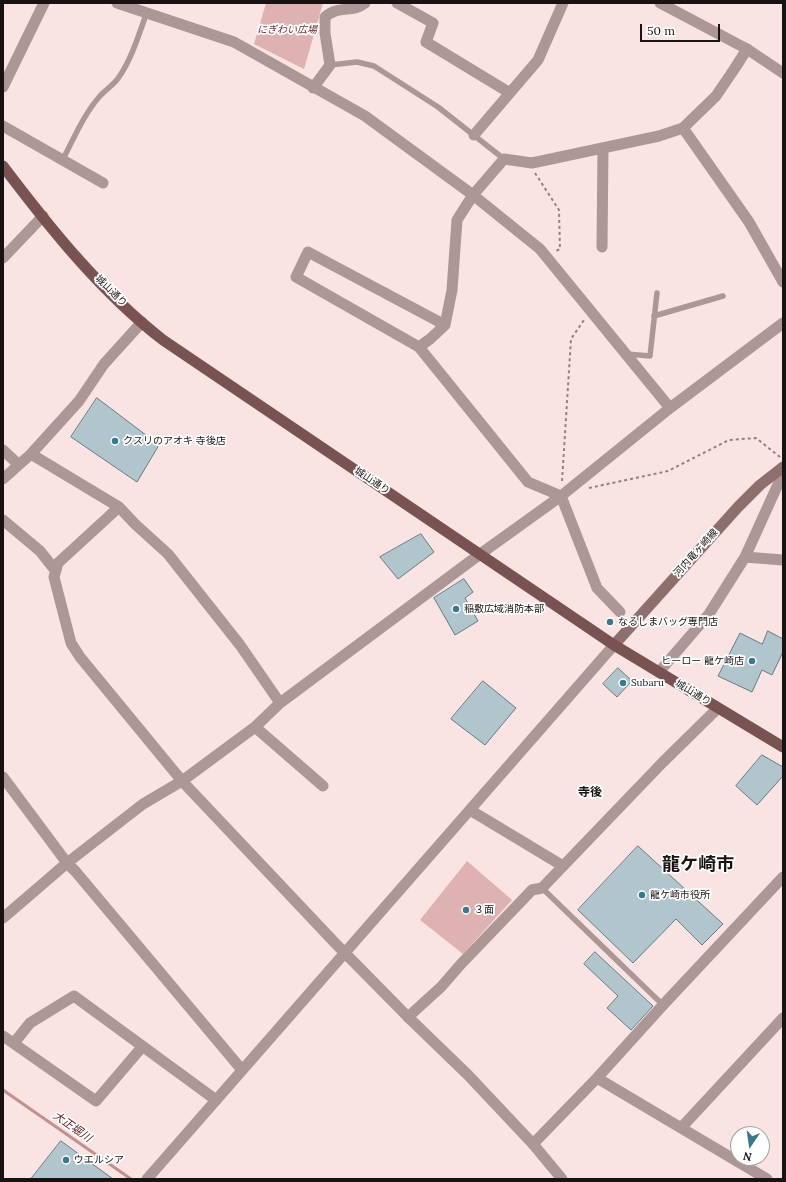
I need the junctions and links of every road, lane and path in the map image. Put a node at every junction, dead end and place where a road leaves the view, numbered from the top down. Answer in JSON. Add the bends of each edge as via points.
{"nodes":[{"id":1,"x":44,"y":3,"type":"edge"},
{"id":2,"x":117,"y":3,"type":"edge"},
{"id":3,"x":366,"y":3,"type":"edge"},
{"id":4,"x":397,"y":3,"type":"edge"},
{"id":5,"x":563,"y":3,"type":"edge"},
{"id":6,"x":660,"y":3,"type":"edge"},
{"id":7,"x":147,"y":12,"type":"junction"},
{"id":8,"x":747,"y":49,"type":"junction"},
{"id":9,"x":330,"y":65,"type":"junction"},
{"id":10,"x":783,"y":74,"type":"edge"},
{"id":11,"x":3,"y":87,"type":"edge"},
{"id":12,"x":313,"y":88,"type":"junction"},
{"id":13,"x":510,"y":93,"type":"junction"},
{"id":14,"x":3,"y":126,"type":"edge"},
{"id":15,"x":683,"y":128,"type":"junction"},
{"id":16,"x":474,"y":135,"type":"junction"},
{"id":17,"x":603,"y":148,"type":"junction"},
{"id":18,"x":63,"y":159,"type":"junction"},
{"id":19,"x":504,"y":159,"type":"junction"},
{"id":20,"x":527,"y":163,"type":"junction"},
{"id":21,"x":3,"y":166,"type":"edge"},
{"id":22,"x":103,"y":183,"type":"dead end"},
{"id":23,"x":473,"y":195,"type":"junction"},
{"id":24,"x":42,"y":216,"type":"junction"},
{"id":25,"x":602,"y":247,"type":"dead end"},
{"id":26,"x":546,"y":257,"type":"junction"},
{"id":27,"x":3,"y":258,"type":"edge"},
{"id":28,"x":783,"y":282,"type":"edge"},
{"id":29,"x":657,"y":293,"type":"dead end"},
{"id":30,"x":723,"y":296,"type":"dead end"},
{"id":31,"x":590,"y":311,"type":"junction"},
{"id":32,"x":654,"y":316,"type":"junction"},
{"id":33,"x":142,"y":322,"type":"junction"},
{"id":34,"x":783,"y":323,"type":"edge"},
{"id":35,"x":445,"y":325,"type":"junction"},
{"id":36,"x":419,"y":347,"type":"junction"},
{"id":37,"x":625,"y":353,"type":"junction"},
{"id":38,"x":670,"y":408,"type":"junction"},
{"id":39,"x":3,"y":450,"type":"edge"},
{"id":40,"x":31,"y":454,"type":"junction"},
{"id":41,"x":18,"y":464,"type":"junction"},
{"id":42,"x":783,"y":465,"type":"edge"},
{"id":43,"x":3,"y":479,"type":"edge"},
{"id":44,"x":575,"y":485,"type":"junction"},
{"id":45,"x":561,"y":496,"type":"junction"},
{"id":46,"x":119,"y":507,"type":"junction"},
{"id":47,"x":3,"y":520,"type":"edge"},
{"id":48,"x":480,"y":554,"type":"junction"},
{"id":49,"x":745,"y":557,"type":"junction"},
{"id":50,"x":783,"y":560,"type":"edge"},
{"id":51,"x":55,"y":570,"type":"junction"},
{"id":52,"x":620,"y":612,"type":"dead end"},
{"id":53,"x":614,"y":645,"type":"junction"},
{"id":54,"x":659,"y":672,"type":"junction"},
{"id":55,"x":280,"y":703,"type":"junction"},
{"id":56,"x":718,"y":708,"type":"junction"},
{"id":57,"x":255,"y":726,"type":"junction"},
{"id":58,"x":783,"y":747,"type":"edge"},
{"id":59,"x":3,"y":777,"type":"edge"},
{"id":60,"x":182,"y":781,"type":"junction"},
{"id":61,"x":323,"y":786,"type":"dead end"},
{"id":62,"x":470,"y":810,"type":"junction"},
{"id":63,"x":67,"y":863,"type":"junction"},
{"id":64,"x":563,"y":866,"type":"junction"},
{"id":65,"x":783,"y":877,"type":"edge"},
{"id":66,"x":542,"y":888,"type":"junction"},
{"id":67,"x":3,"y":918,"type":"edge"},
{"id":68,"x":345,"y":953,"type":"junction"},
{"id":69,"x":663,"y":1005,"type":"junction"},
{"id":70,"x":408,"y":1017,"type":"junction"},
{"id":71,"x":783,"y":1018,"type":"edge"},
{"id":72,"x":3,"y":1036,"type":"edge"},
{"id":73,"x":14,"y":1043,"type":"junction"},
{"id":74,"x":142,"y":1047,"type":"junction"},
{"id":75,"x":242,"y":1070,"type":"junction"},
{"id":76,"x":597,"y":1078,"type":"junction"},
{"id":77,"x":216,"y":1100,"type":"junction"},
{"id":78,"x":681,"y":1128,"type":"junction"},
{"id":79,"x":533,"y":1144,"type":"junction"},
{"id":80,"x":147,"y":1179,"type":"edge"},
{"id":81,"x":562,"y":1179,"type":"edge"},
{"id":82,"x":767,"y":1179,"type":"edge"}],
"edges":[{"from":1,"to":11,"type":"street"},
{"from":2,"to":7,"type":"street"},
{"from":3,"to":9,"type":"street","via":[[360,7],[331,11],[325,17]]},
{"from":4,"to":13,"type":"street","via":[[433,23],[426,42]]},
{"from":5,"to":13,"type":"street","via":[[538,60]]},
{"from":6,"to":8,"type":"street"},
{"from":7,"to":12,"type":"street","via":[[234,42]]},
{"from":7,"to":18,"type":"lane","via":[[119,78],[99,96]]},
{"from":8,"to":10,"type":"street"},
{"from":8,"to":15,"type":"street","via":[[716,96]]},
{"from":9,"to":12,"type":"street"},
{"from":9,"to":16,"type":"lane","via":[[357,62],[374,66],[438,107]]},
{"from":12,"to":23,"type":"street","via":[[365,116]]},
{"from":13,"to":16,"type":"street"},
{"from":14,"to":18,"type":"street"},
{"from":15,"to":17,"type":"street"},
{"from":15,"to":28,"type":"street","via":[[749,222]]},
{"from":16,"to":19,"type":"lane"},
{"from":17,"to":20,"type":"street"},
{"from":17,"to":25,"type":"street"},
{"from":18,"to":22,"type":"street"},
{"from":19,"to":20,"type":"street"},
{"from":19,"to":23,"type":"street"},
{"from":20,"to":26,"type":"path","via":[[559,210],[560,249]]},
{"from":21,"to":24,"type":"main road","name":"城山通り"},
{"from":23,"to":26,"type":"street","via":[[540,249]]},
{"from":23,"to":35,"type":"street","via":[[457,220],[452,290]]},
{"from":24,"to":27,"type":"street"},
{"from":24,"to":33,"type":"main road","name":"城山通り","via":[[95,276]]},
{"from":26,"to":31,"type":"street"},
{"from":29,"to":32,"type":"lane"},
{"from":30,"to":32,"type":"lane"},
{"from":31,"to":37,"type":"street"},
{"from":31,"to":45,"type":"path","via":[[570,339]]},
{"from":32,"to":37,"type":"lane","via":[[650,356]]},
{"from":33,"to":40,"type":"street","via":[[104,364],[79,401]]},
{"from":33,"to":48,"type":"main road","name":"城山通り","via":[[172,346]]},
{"from":34,"to":38,"type":"street"},
{"from":35,"to":36,"type":"street"},
{"from":35,"to":36,"type":"street","via":[[308,252],[296,277]]},
{"from":36,"to":45,"type":"street","via":[[528,482]]},
{"from":37,"to":38,"type":"street"},
{"from":38,"to":44,"type":"street"},
{"from":39,"to":41,"type":"street"},
{"from":40,"to":41,"type":"street"},
{"from":40,"to":46,"type":"street"},
{"from":41,"to":43,"type":"street"},
{"from":42,"to":44,"type":"path","via":[[756,438],[729,440],[668,471],[587,489]]},
{"from":42,"to":49,"type":"street","via":[[780,480]]},
{"from":42,"to":53,"type":"main road","name":"河内竜ヶ崎線","via":[[738,507]]},
{"from":44,"to":45,"type":"street"},
{"from":45,"to":48,"type":"street"},
{"from":45,"to":52,"type":"street","via":[[597,588]]},
{"from":46,"to":51,"type":"street","via":[[58,564]]},
{"from":46,"to":55,"type":"street","via":[[168,554],[240,645]]},
{"from":47,"to":51,"type":"street","via":[[36,546]]},
{"from":48,"to":53,"type":"main road","name":"城山通り"},
{"from":48,"to":55,"type":"street"},
{"from":49,"to":50,"type":"street"},
{"from":49,"to":54,"type":"street","via":[[709,614]]},
{"from":51,"to":60,"type":"street","via":[[54,577],[71,643]]},
{"from":53,"to":54,"type":"main road","name":"城山通り"},
{"from":53,"to":62,"type":"street"},
{"from":54,"to":56,"type":"main road","name":"城山通り"},
{"from":55,"to":57,"type":"street"},
{"from":56,"to":58,"type":"main road","name":"城山通り"},
{"from":56,"to":64,"type":"street"},
{"from":57,"to":60,"type":"street"},
{"from":57,"to":61,"type":"street"},
{"from":59,"to":63,"type":"street"},
{"from":60,"to":63,"type":"street","via":[[143,804]]},
{"from":60,"to":68,"type":"street"},
{"from":62,"to":64,"type":"street"},
{"from":62,"to":68,"type":"street"},
{"from":63,"to":67,"type":"street"},
{"from":63,"to":75,"type":"street"},
{"from":64,"to":66,"type":"street"},
{"from":65,"to":69,"type":"street"},
{"from":66,"to":69,"type":"lane"},
{"from":66,"to":70,"type":"street","via":[[532,890],[441,987]]},
{"from":68,"to":70,"type":"street"},
{"from":68,"to":75,"type":"street"},
{"from":69,"to":76,"type":"street"},
{"from":70,"to":79,"type":"street","via":[[468,1075]]},
{"from":71,"to":78,"type":"street"},
{"from":72,"to":73,"type":"street"},
{"from":73,"to":74,"type":"street","via":[[30,1023],[74,996]]},
{"from":73,"to":74,"type":"street","via":[[96,1101]]},
{"from":74,"to":77,"type":"street"},
{"from":75,"to":77,"type":"street"},
{"from":76,"to":78,"type":"street"},
{"from":76,"to":79,"type":"street"},
{"from":77,"to":80,"type":"street"},
{"from":78,"to":82,"type":"street"},
{"from":79,"to":81,"type":"street"}]}
